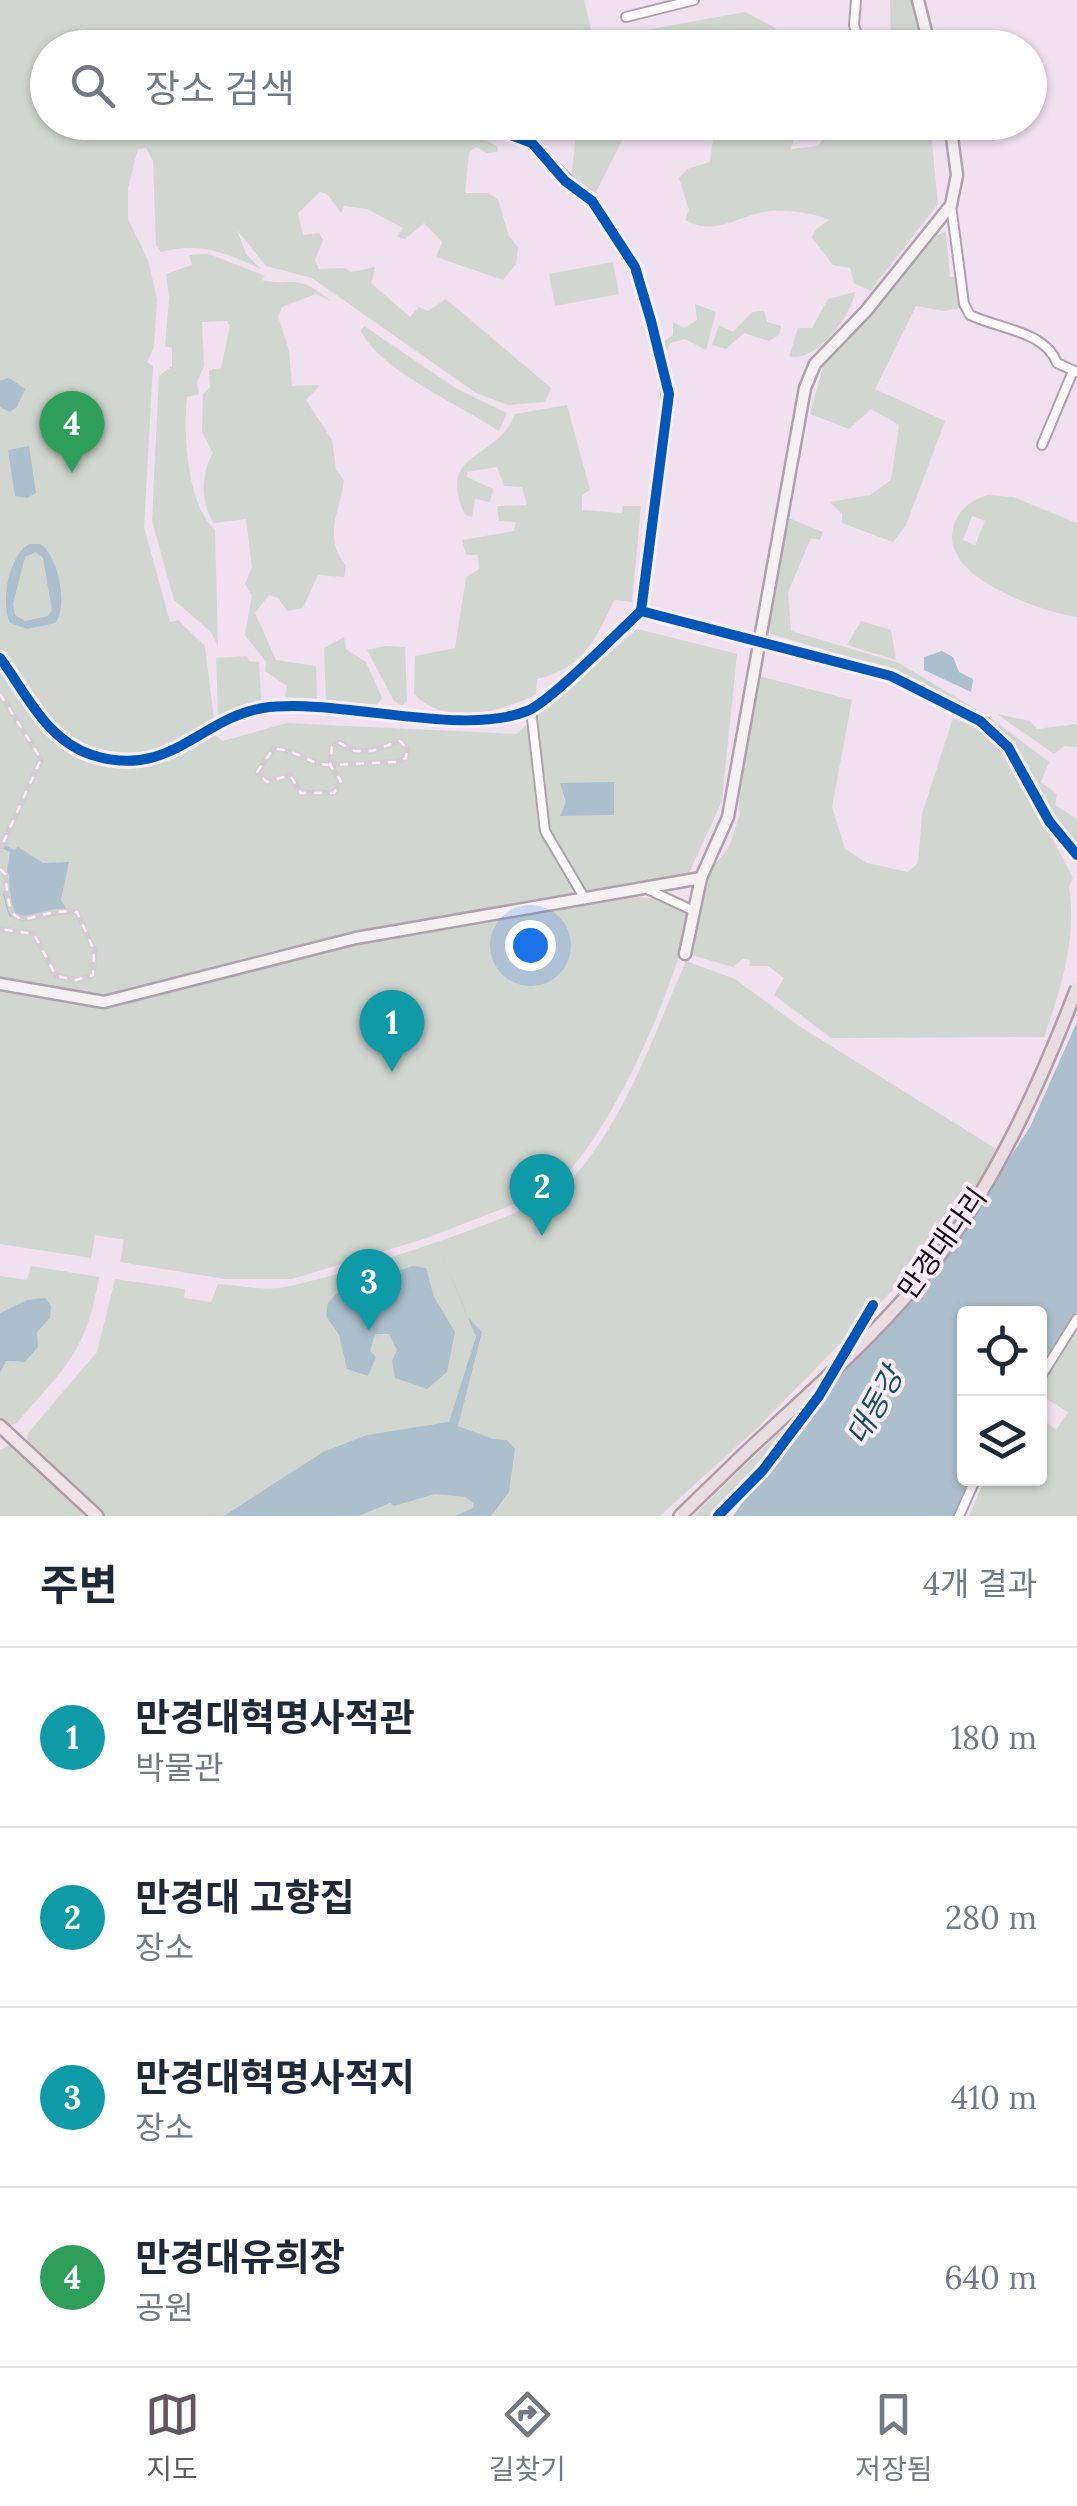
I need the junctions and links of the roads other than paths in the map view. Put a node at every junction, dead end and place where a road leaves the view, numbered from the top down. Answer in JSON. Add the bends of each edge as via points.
{"nodes":[{"id":1,"x":694,"y":0,"type":"edge"},
{"id":2,"x":856,"y":0,"type":"edge"},
{"id":3,"x":918,"y":0,"type":"edge"},
{"id":4,"x":626,"y":17,"type":"dead end"},
{"id":5,"x":855,"y":30,"type":"edge"},
{"id":6,"x":926,"y":30,"type":"edge"},
{"id":7,"x":524,"y":140,"type":"edge"},
{"id":8,"x":952,"y":140,"type":"edge"},
{"id":9,"x":951,"y":205,"type":"junction"},
{"id":10,"x":1075,"y":372,"type":"edge"},
{"id":11,"x":666,"y":380,"type":"joint"},
{"id":12,"x":1042,"y":445,"type":"dead end"},
{"id":13,"x":642,"y":612,"type":"junction"},
{"id":14,"x":758,"y":640,"type":"junction"},
{"id":15,"x":0,"y":658,"type":"edge"},
{"id":16,"x":531,"y":710,"type":"junction"},
{"id":17,"x":1077,"y":855,"type":"edge"},
{"id":18,"x":701,"y":878,"type":"junction"},
{"id":19,"x":648,"y":890,"type":"junction"},
{"id":20,"x":586,"y":901,"type":"junction"},
{"id":21,"x":694,"y":911,"type":"junction"},
{"id":22,"x":685,"y":954,"type":"dead end"},
{"id":23,"x":0,"y":984,"type":"edge"},
{"id":24,"x":1077,"y":988,"type":"edge"},
{"id":25,"x":872,"y":1305,"type":"dead end"},
{"id":26,"x":1077,"y":1320,"type":"edge"},
{"id":27,"x":1047,"y":1367,"type":"edge"},
{"id":28,"x":0,"y":1426,"type":"edge"},
{"id":29,"x":972,"y":1486,"type":"edge"},
{"id":30,"x":97,"y":1516,"type":"edge"},
{"id":31,"x":680,"y":1516,"type":"edge"},
{"id":32,"x":718,"y":1516,"type":"edge"},
{"id":33,"x":958,"y":1516,"type":"edge"}],
"edges":[{"from":1,"to":4,"type":"street"},
{"from":2,"to":5,"type":"street"},
{"from":3,"to":6,"type":"main road"},
{"from":7,"to":11,"type":"street","via":[[600,213],[635,267]]},
{"from":8,"to":9,"type":"main road","via":[[957,175]]},
{"from":9,"to":10,"type":"street","via":[[970,315],[1042,340],[1057,362]]},
{"from":9,"to":14,"type":"main road","via":[[810,374]]},
{"from":10,"to":12,"type":"street"},
{"from":11,"to":13,"type":"street"},
{"from":13,"to":14,"type":"street"},
{"from":13,"to":16,"type":"street"},
{"from":14,"to":17,"type":"street","via":[[891,676],[993,729]]},
{"from":14,"to":18,"type":"main road","via":[[728,817]]},
{"from":15,"to":16,"type":"street","via":[[49,728],[88,754],[120,761],[166,754],[257,709],[501,718]]},
{"from":16,"to":20,"type":"street","via":[[544,831]]},
{"from":18,"to":19,"type":"main road"},
{"from":18,"to":21,"type":"main road"},
{"from":19,"to":20,"type":"main road"},
{"from":19,"to":21,"type":"street"},
{"from":20,"to":23,"type":"main road","via":[[356,938],[104,1002]]},
{"from":21,"to":22,"type":"main road"},
{"from":24,"to":31,"type":"highway","name":"만경대다리","bridge":true,"via":[[998,1164],[942,1252],[906,1296]]},
{"from":25,"to":32,"type":"street","via":[[819,1396]]},
{"from":26,"to":27,"type":"street"},
{"from":28,"to":30,"type":"main road"},
{"from":29,"to":33,"type":"street"}]}
